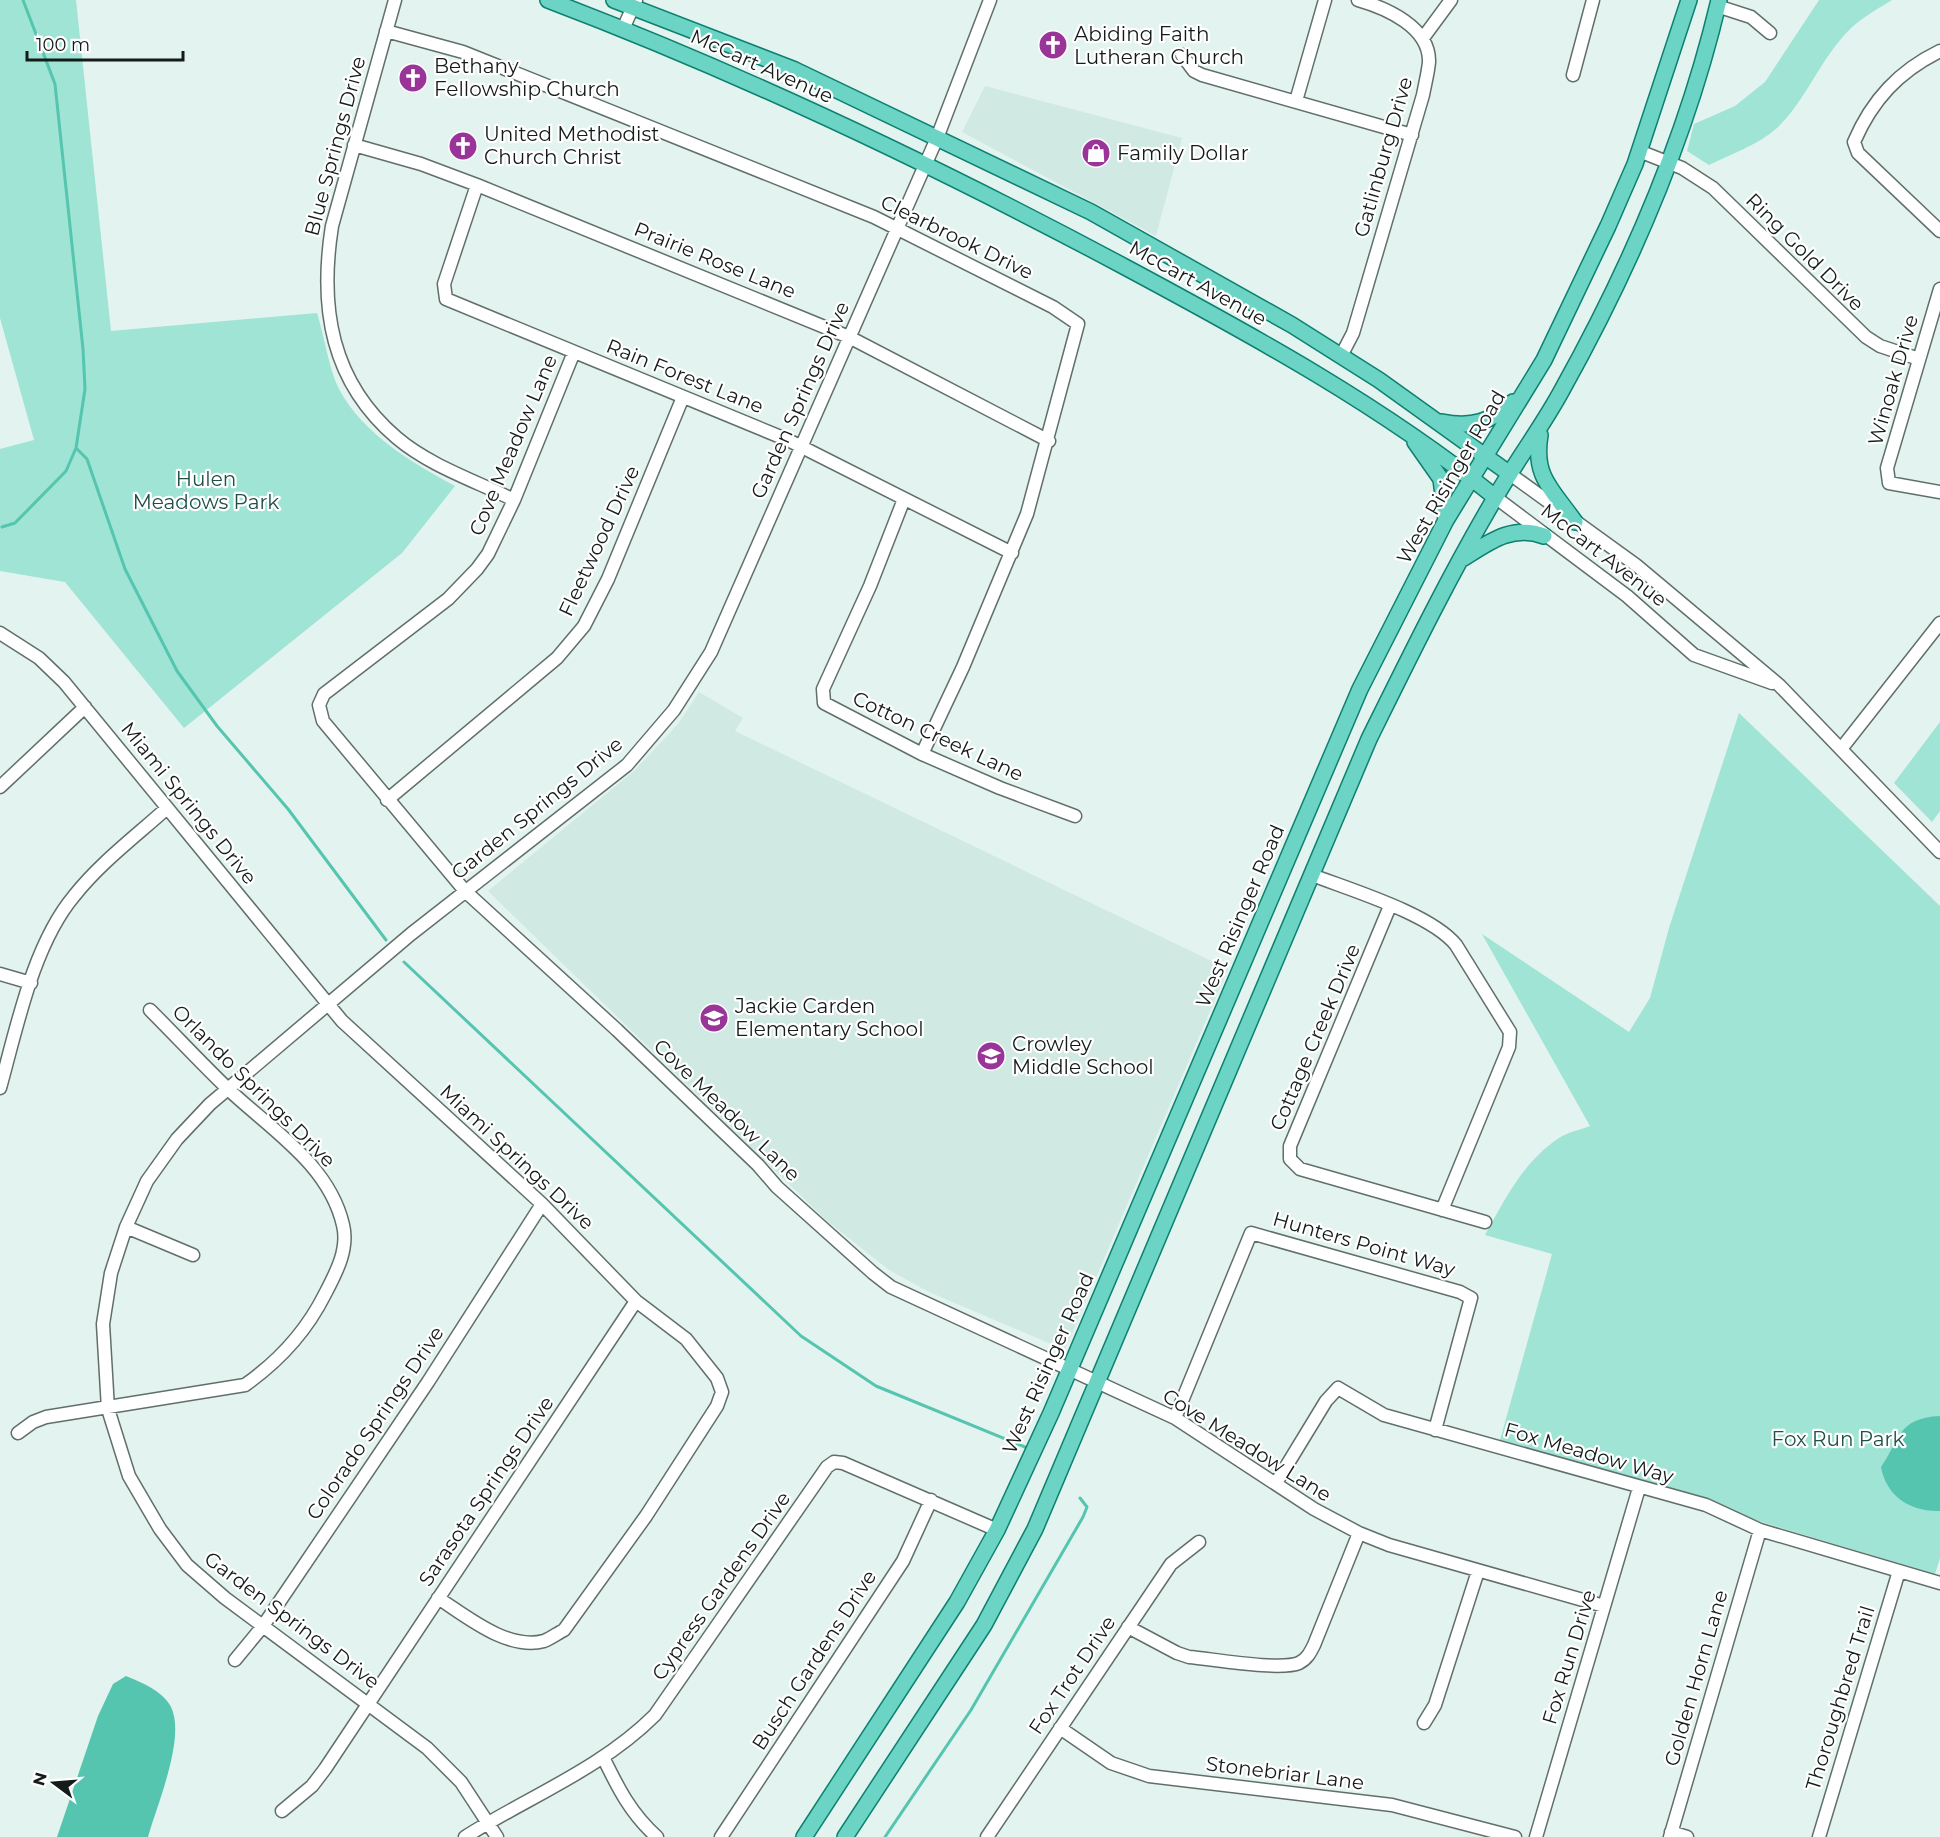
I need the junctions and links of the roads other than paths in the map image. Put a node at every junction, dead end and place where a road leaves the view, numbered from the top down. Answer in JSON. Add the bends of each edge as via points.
{"nodes":[{"id":1,"x":395,"y":0,"type":"edge"},
{"id":2,"x":548,"y":0,"type":"edge"},
{"id":3,"x":614,"y":0,"type":"edge"},
{"id":4,"x":990,"y":0,"type":"edge"},
{"id":5,"x":1325,"y":0,"type":"edge"},
{"id":6,"x":1358,"y":0,"type":"edge"},
{"id":7,"x":1451,"y":0,"type":"edge"},
{"id":8,"x":1593,"y":0,"type":"edge"},
{"id":9,"x":1689,"y":0,"type":"edge"},
{"id":10,"x":634,"y":3,"type":"edge"},
{"id":11,"x":1718,"y":3,"type":"edge"},
{"id":12,"x":623,"y":29,"type":"junction"},
{"id":13,"x":386,"y":31,"type":"junction"},
{"id":14,"x":1770,"y":33,"type":"dead end"},
{"id":15,"x":1423,"y":38,"type":"junction"},
{"id":16,"x":1940,"y":51,"type":"edge"},
{"id":17,"x":1182,"y":56,"type":"dead end"},
{"id":18,"x":1573,"y":75,"type":"dead end"},
{"id":19,"x":1296,"y":101,"type":"junction"},
{"id":20,"x":1412,"y":135,"type":"junction"},
{"id":21,"x":937,"y":138,"type":"junction"},
{"id":22,"x":354,"y":145,"type":"junction"},
{"id":23,"x":1639,"y":151,"type":"junction"},
{"id":24,"x":1669,"y":162,"type":"junction"},
{"id":25,"x":926,"y":164,"type":"junction"},
{"id":26,"x":477,"y":185,"type":"junction"},
{"id":27,"x":897,"y":228,"type":"junction"},
{"id":28,"x":1940,"y":231,"type":"edge"},
{"id":29,"x":1940,"y":289,"type":"edge"},
{"id":30,"x":849,"y":337,"type":"junction"},
{"id":31,"x":574,"y":352,"type":"junction"},
{"id":32,"x":1341,"y":356,"type":"junction"},
{"id":33,"x":1919,"y":359,"type":"junction"},
{"id":34,"x":1526,"y":390,"type":"junction"},
{"id":35,"x":683,"y":397,"type":"junction"},
{"id":36,"x":1435,"y":420,"type":"junction"},
{"id":37,"x":1541,"y":425,"type":"junction"},
{"id":38,"x":1410,"y":435,"type":"junction"},
{"id":39,"x":1049,"y":441,"type":"junction"},
{"id":40,"x":800,"y":446,"type":"junction"},
{"id":41,"x":1486,"y":456,"type":"junction"},
{"id":42,"x":1510,"y":474,"type":"junction"},
{"id":43,"x":1472,"y":478,"type":"junction"},
{"id":44,"x":1940,"y":492,"type":"edge"},
{"id":45,"x":1495,"y":497,"type":"junction"},
{"id":46,"x":904,"y":499,"type":"junction"},
{"id":47,"x":514,"y":500,"type":"junction"},
{"id":48,"x":1446,"y":520,"type":"junction"},
{"id":49,"x":1575,"y":522,"type":"junction"},
{"id":50,"x":1544,"y":536,"type":"junction"},
{"id":51,"x":1012,"y":553,"type":"junction"},
{"id":52,"x":1461,"y":560,"type":"junction"},
{"id":53,"x":1940,"y":623,"type":"edge"},
{"id":54,"x":0,"y":633,"type":"edge"},
{"id":55,"x":1779,"y":685,"type":"junction"},
{"id":56,"x":85,"y":707,"type":"junction"},
{"id":57,"x":1841,"y":749,"type":"junction"},
{"id":58,"x":922,"y":754,"type":"junction"},
{"id":59,"x":0,"y":787,"type":"edge"},
{"id":60,"x":387,"y":800,"type":"junction"},
{"id":61,"x":167,"y":808,"type":"junction"},
{"id":62,"x":1075,"y":816,"type":"dead end"},
{"id":63,"x":1940,"y":852,"type":"edge"},
{"id":64,"x":1286,"y":864,"type":"junction"},
{"id":65,"x":1312,"y":874,"type":"junction"},
{"id":66,"x":465,"y":891,"type":"junction"},
{"id":67,"x":1390,"y":906,"type":"junction"},
{"id":68,"x":0,"y":974,"type":"edge"},
{"id":69,"x":31,"y":983,"type":"junction"},
{"id":70,"x":327,"y":1005,"type":"junction"},
{"id":71,"x":150,"y":1010,"type":"dead end"},
{"id":72,"x":0,"y":1088,"type":"edge"},
{"id":73,"x":228,"y":1089,"type":"junction"},
{"id":74,"x":542,"y":1204,"type":"junction"},
{"id":75,"x":1442,"y":1210,"type":"junction"},
{"id":76,"x":1485,"y":1222,"type":"dead end"},
{"id":77,"x":126,"y":1227,"type":"junction"},
{"id":78,"x":193,"y":1255,"type":"dead end"},
{"id":79,"x":636,"y":1301,"type":"junction"},
{"id":80,"x":1069,"y":1369,"type":"junction"},
{"id":81,"x":1098,"y":1383,"type":"junction"},
{"id":82,"x":108,"y":1409,"type":"junction"},
{"id":83,"x":1176,"y":1418,"type":"junction"},
{"id":84,"x":1435,"y":1430,"type":"junction"},
{"id":85,"x":18,"y":1433,"type":"dead end"},
{"id":86,"x":1276,"y":1483,"type":"junction"},
{"id":87,"x":1639,"y":1488,"type":"junction"},
{"id":88,"x":931,"y":1500,"type":"junction"},
{"id":89,"x":997,"y":1530,"type":"junction"},
{"id":90,"x":1760,"y":1530,"type":"junction"},
{"id":91,"x":1359,"y":1533,"type":"junction"},
{"id":92,"x":1199,"y":1542,"type":"dead end"},
{"id":93,"x":1478,"y":1571,"type":"junction"},
{"id":94,"x":1899,"y":1571,"type":"junction"},
{"id":95,"x":1940,"y":1583,"type":"edge"},
{"id":96,"x":438,"y":1598,"type":"junction"},
{"id":97,"x":1604,"y":1606,"type":"junction"},
{"id":98,"x":263,"y":1626,"type":"junction"},
{"id":99,"x":1128,"y":1627,"type":"junction"},
{"id":100,"x":235,"y":1660,"type":"dead end"},
{"id":101,"x":366,"y":1703,"type":"junction"},
{"id":102,"x":1424,"y":1723,"type":"dead end"},
{"id":103,"x":1060,"y":1728,"type":"junction"},
{"id":104,"x":603,"y":1757,"type":"junction"},
{"id":105,"x":282,"y":1811,"type":"dead end"},
{"id":106,"x":487,"y":1823,"type":"junction"},
{"id":107,"x":993,"y":1835,"type":"edge"},
{"id":108,"x":1670,"y":1835,"type":"edge"},
{"id":109,"x":465,"y":1837,"type":"edge"},
{"id":110,"x":497,"y":1837,"type":"edge"},
{"id":111,"x":657,"y":1837,"type":"edge"},
{"id":112,"x":721,"y":1837,"type":"edge"},
{"id":113,"x":804,"y":1837,"type":"edge"},
{"id":114,"x":845,"y":1837,"type":"edge"},
{"id":115,"x":1515,"y":1837,"type":"edge"},
{"id":116,"x":1536,"y":1837,"type":"edge"},
{"id":117,"x":1687,"y":1837,"type":"edge"},
{"id":118,"x":1819,"y":1837,"type":"edge"}],
"edges":[{"from":1,"to":13,"type":"street","name":"Blue Springs Drive"},
{"from":2,"to":12,"type":"main road","name":"McCart Avenue"},
{"from":3,"to":10,"type":"main road","name":"McCart Avenue"},
{"from":4,"to":21,"type":"street","name":"Garden Springs Drive"},
{"from":5,"to":19,"type":"street"},
{"from":6,"to":15,"type":"street","via":[[1402,19]]},
{"from":7,"to":15,"type":"street"},
{"from":8,"to":18,"type":"street"},
{"from":9,"to":23,"type":"main road","name":"West Risinger Road"},
{"from":10,"to":12,"type":"street"},
{"from":10,"to":21,"type":"main road","name":"McCart Avenue","via":[[795,70]]},
{"from":11,"to":14,"type":"street","via":[[1751,17]]},
{"from":11,"to":24,"type":"main road","via":[[1699,75]]},
{"from":12,"to":25,"type":"main road","name":"McCart Avenue","via":[[732,73]]},
{"from":13,"to":22,"type":"street","name":"Blue Springs Drive"},
{"from":13,"to":27,"type":"street","name":"Clearbrook Drive","via":[[463,52]]},
{"from":15,"to":20,"type":"street","name":"Gatlinburg Drive","via":[[1429,60]]},
{"from":16,"to":28,"type":"street","via":[[1887,87],[1854,142],[1858,153]]},
{"from":17,"to":19,"type":"street","via":[[1202,75]]},
{"from":19,"to":20,"type":"street"},
{"from":20,"to":32,"type":"street","name":"Gatlinburg Drive","via":[[1353,333]]},
{"from":21,"to":25,"type":"street","name":"Garden Springs Drive"},
{"from":21,"to":32,"type":"main road","name":"McCart Avenue","via":[[1099,217]]},
{"from":22,"to":26,"type":"street","name":"Prairie Rose Lane"},
{"from":22,"to":47,"type":"street","name":"Blue Springs Drive","via":[[327,257],[327,304],[333,340],[345,374],[367,408],[398,439],[442,466]]},
{"from":23,"to":24,"type":"street","name":"Ring Gold Drive"},
{"from":23,"to":34,"type":"main road","name":"West Risinger Road","via":[[1608,226]]},
{"from":24,"to":33,"type":"street","name":"Ring Gold Drive","via":[[1713,188],[1866,337]]},
{"from":24,"to":37,"type":"main road","via":[[1617,284]]},
{"from":25,"to":27,"type":"street","name":"Garden Springs Drive"},
{"from":25,"to":38,"type":"main road","name":"McCart Avenue","via":[[1217,316]]},
{"from":26,"to":30,"type":"street","name":"Prairie Rose Lane"},
{"from":26,"to":31,"type":"street","name":"Rain Forest Lane","via":[[444,284],[444,296]]},
{"from":27,"to":30,"type":"street","name":"Garden Springs Drive"},
{"from":27,"to":39,"type":"street","name":"Clearbrook Drive","via":[[1053,307],[1078,324]]},
{"from":29,"to":33,"type":"street","name":"Winoak Drive"},
{"from":30,"to":39,"type":"street","name":"Prairie Rose Lane"},
{"from":30,"to":40,"type":"street","name":"Garden Springs Drive"},
{"from":31,"to":35,"type":"street","name":"Rain Forest Lane"},
{"from":31,"to":47,"type":"street","name":"Cove Meadow Lane"},
{"from":32,"to":36,"type":"main road","name":"McCart Avenue"},
{"from":33,"to":44,"type":"street","name":"Winoak Drive","via":[[1887,468],[1889,483]]},
{"from":34,"to":36,"type":"main road","via":[[1490,420],[1460,426]]},
{"from":34,"to":41,"type":"main road","name":"West Risinger Road"},
{"from":35,"to":40,"type":"street","name":"Rain Forest Lane"},
{"from":35,"to":60,"type":"street","name":"Fleetwood Drive","via":[[608,579],[584,626],[557,658]]},
{"from":36,"to":41,"type":"main road","name":"McCart Avenue"},
{"from":37,"to":42,"type":"main road"},
{"from":37,"to":49,"type":"main road","via":[[1538,468]]},
{"from":38,"to":43,"type":"main road","name":"McCart Avenue"},
{"from":38,"to":48,"type":"main road","via":[[1441,479]]},
{"from":39,"to":51,"type":"street","name":"Clearbrook Drive"},
{"from":40,"to":46,"type":"street","name":"Rain Forest Lane"},
{"from":40,"to":66,"type":"street","name":"Garden Springs Drive","via":[[711,652],[674,710],[627,765]]},
{"from":41,"to":42,"type":"main road","name":"McCart Avenue"},
{"from":41,"to":43,"type":"main road","name":"West Risinger Road"},
{"from":42,"to":45,"type":"main road"},
{"from":42,"to":49,"type":"street","name":"McCart Avenue"},
{"from":43,"to":45,"type":"main road","name":"McCart Avenue"},
{"from":43,"to":48,"type":"main road","name":"West Risinger Road"},
{"from":45,"to":50,"type":"street","name":"McCart Avenue"},
{"from":45,"to":52,"type":"main road"},
{"from":46,"to":51,"type":"street","name":"Rain Forest Lane"},
{"from":46,"to":58,"type":"street","name":"Cotton Creek Lane","via":[[823,689],[823,698],[829,707]]},
{"from":47,"to":60,"type":"street","name":"Cove Meadow Lane","via":[[477,569],[448,599],[324,694],[319,705],[323,721]]},
{"from":48,"to":64,"type":"main road","name":"West Risinger Road","via":[[1360,689]]},
{"from":49,"to":55,"type":"street","name":"McCart Avenue","via":[[1636,565]]},
{"from":50,"to":52,"type":"main road","via":[[1532,531],[1510,533],[1491,540]]},
{"from":50,"to":55,"type":"street","name":"McCart Avenue","via":[[1627,596],[1694,655]]},
{"from":51,"to":58,"type":"street","name":"Clearbrook Drive"},
{"from":52,"to":65,"type":"main road","via":[[1369,739]]},
{"from":53,"to":57,"type":"street"},
{"from":54,"to":56,"type":"street","name":"Miami Springs Drive","via":[[39,658]]},
{"from":55,"to":57,"type":"street","name":"McCart Avenue"},
{"from":56,"to":59,"type":"street"},
{"from":56,"to":61,"type":"street","name":"Miami Springs Drive"},
{"from":57,"to":63,"type":"street","name":"McCart Avenue"},
{"from":58,"to":62,"type":"street","name":"Cotton Creek Lane"},
{"from":60,"to":66,"type":"street","name":"Cove Meadow Lane"},
{"from":61,"to":69,"type":"street","via":[[73,897],[54,928]]},
{"from":61,"to":70,"type":"street","name":"Miami Springs Drive"},
{"from":64,"to":65,"type":"main road"},
{"from":64,"to":80,"type":"main road","name":"West Risinger Road"},
{"from":65,"to":67,"type":"street"},
{"from":65,"to":81,"type":"main road"},
{"from":66,"to":70,"type":"street","name":"Garden Springs Drive"},
{"from":66,"to":80,"type":"street","name":"Cove Meadow Lane","via":[[873,1273],[891,1287]]},
{"from":67,"to":75,"type":"street","via":[[1452,940],[1511,1036]]},
{"from":67,"to":75,"type":"street","name":"Cottage Creek Drive","via":[[1290,1146],[1290,1159],[1300,1169]]},
{"from":68,"to":69,"type":"street"},
{"from":69,"to":72,"type":"street"},
{"from":70,"to":73,"type":"street","name":"Garden Springs Drive"},
{"from":70,"to":74,"type":"street","name":"Miami Springs Drive"},
{"from":71,"to":73,"type":"street","name":"Orlando Springs Drive"},
{"from":73,"to":77,"type":"street","name":"Garden Springs Drive","via":[[177,1138],[147,1181]]},
{"from":73,"to":82,"type":"street","name":"Orlando Springs Drive","via":[[315,1168],[333,1196],[344,1227],[341,1263],[295,1342],[271,1367],[245,1385]]},
{"from":74,"to":79,"type":"street","name":"Miami Springs Drive"},
{"from":74,"to":98,"type":"street","name":"Colorado Springs Drive","via":[[428,1382]]},
{"from":75,"to":76,"type":"street","name":"Cottage Creek Drive"},
{"from":77,"to":78,"type":"street"},
{"from":77,"to":82,"type":"street","name":"Garden Springs Drive","via":[[111,1273],[103,1324]]},
{"from":79,"to":96,"type":"street","name":"Sarasota Springs Drive"},
{"from":79,"to":96,"type":"street","name":"Miami Springs Drive","via":[[686,1339],[710,1367],[722,1392],[717,1406],[646,1516],[564,1630],[544,1641],[523,1642],[500,1635]]},
{"from":80,"to":81,"type":"street","name":"Cove Meadow Lane"},
{"from":80,"to":89,"type":"main road","name":"West Risinger Road"},
{"from":81,"to":83,"type":"street","name":"Cove Meadow Lane"},
{"from":81,"to":114,"type":"main road","via":[[1035,1529],[984,1625]]},
{"from":82,"to":85,"type":"street","name":"Orlando Springs Drive","via":[[46,1417]]},
{"from":82,"to":98,"type":"street","name":"Garden Springs Drive","via":[[129,1476],[160,1529],[187,1565]]},
{"from":83,"to":84,"type":"street","name":"Hunters Point Way","via":[[1251,1233],[1471,1298]]},
{"from":83,"to":86,"type":"street","name":"Cove Meadow Lane"},
{"from":84,"to":86,"type":"street","name":"Fox Meadow Way","via":[[1384,1415],[1338,1388]]},
{"from":84,"to":87,"type":"street","name":"Fox Meadow Way"},
{"from":86,"to":91,"type":"street","name":"Cove Meadow Lane"},
{"from":87,"to":90,"type":"street","name":"Fox Meadow Way","via":[[1706,1505]]},
{"from":87,"to":97,"type":"street","name":"Fox Run Drive"},
{"from":88,"to":89,"type":"street","name":"Cypress Gardens Drive"},
{"from":88,"to":104,"type":"street","name":"Cypress Gardens Drive","via":[[843,1463],[834,1462],[827,1467],[655,1715],[631,1739]]},
{"from":88,"to":112,"type":"street","name":"Busch Gardens Drive","via":[[903,1561]]},
{"from":89,"to":113,"type":"main road","name":"West Risinger Road","via":[[957,1602]]},
{"from":90,"to":94,"type":"street","name":"Fox Meadow Way"},
{"from":90,"to":108,"type":"street","name":"Golden Horn Lane"},
{"from":91,"to":93,"type":"street","name":"Cove Meadow Lane"},
{"from":91,"to":99,"type":"street","via":[[1314,1645],[1302,1662],[1286,1666],[1189,1657]]},
{"from":92,"to":99,"type":"street","name":"Fox Trot Drive","via":[[1171,1564]]},
{"from":93,"to":97,"type":"street","name":"Cove Meadow Lane"},
{"from":93,"to":102,"type":"street","via":[[1435,1705]]},
{"from":94,"to":95,"type":"street","name":"Fox Meadow Way"},
{"from":94,"to":118,"type":"street","name":"Thoroughbred Trail"},
{"from":96,"to":101,"type":"street","name":"Sarasota Springs Drive"},
{"from":97,"to":116,"type":"street","name":"Fox Run Drive"},
{"from":98,"to":100,"type":"street","name":"Colorado Springs Drive"},
{"from":98,"to":101,"type":"street","name":"Garden Springs Drive"},
{"from":99,"to":103,"type":"street","name":"Fox Trot Drive"},
{"from":101,"to":105,"type":"street","name":"Sarasota Springs Drive","via":[[312,1786]]},
{"from":101,"to":106,"type":"street","name":"Garden Springs Drive","via":[[406,1730],[454,1775]]},
{"from":103,"to":107,"type":"street","name":"Fox Trot Drive"},
{"from":103,"to":115,"type":"street","name":"Stonebriar Lane","via":[[1111,1763],[1135,1773],[1392,1805]]},
{"from":104,"to":106,"type":"street","name":"Cypress Gardens Drive"},
{"from":104,"to":111,"type":"street","via":[[624,1799]]},
{"from":106,"to":109,"type":"street","name":"Cypress Gardens Drive"},
{"from":106,"to":110,"type":"street","name":"Garden Springs Drive"},
{"from":108,"to":117,"type":"street"}]}
